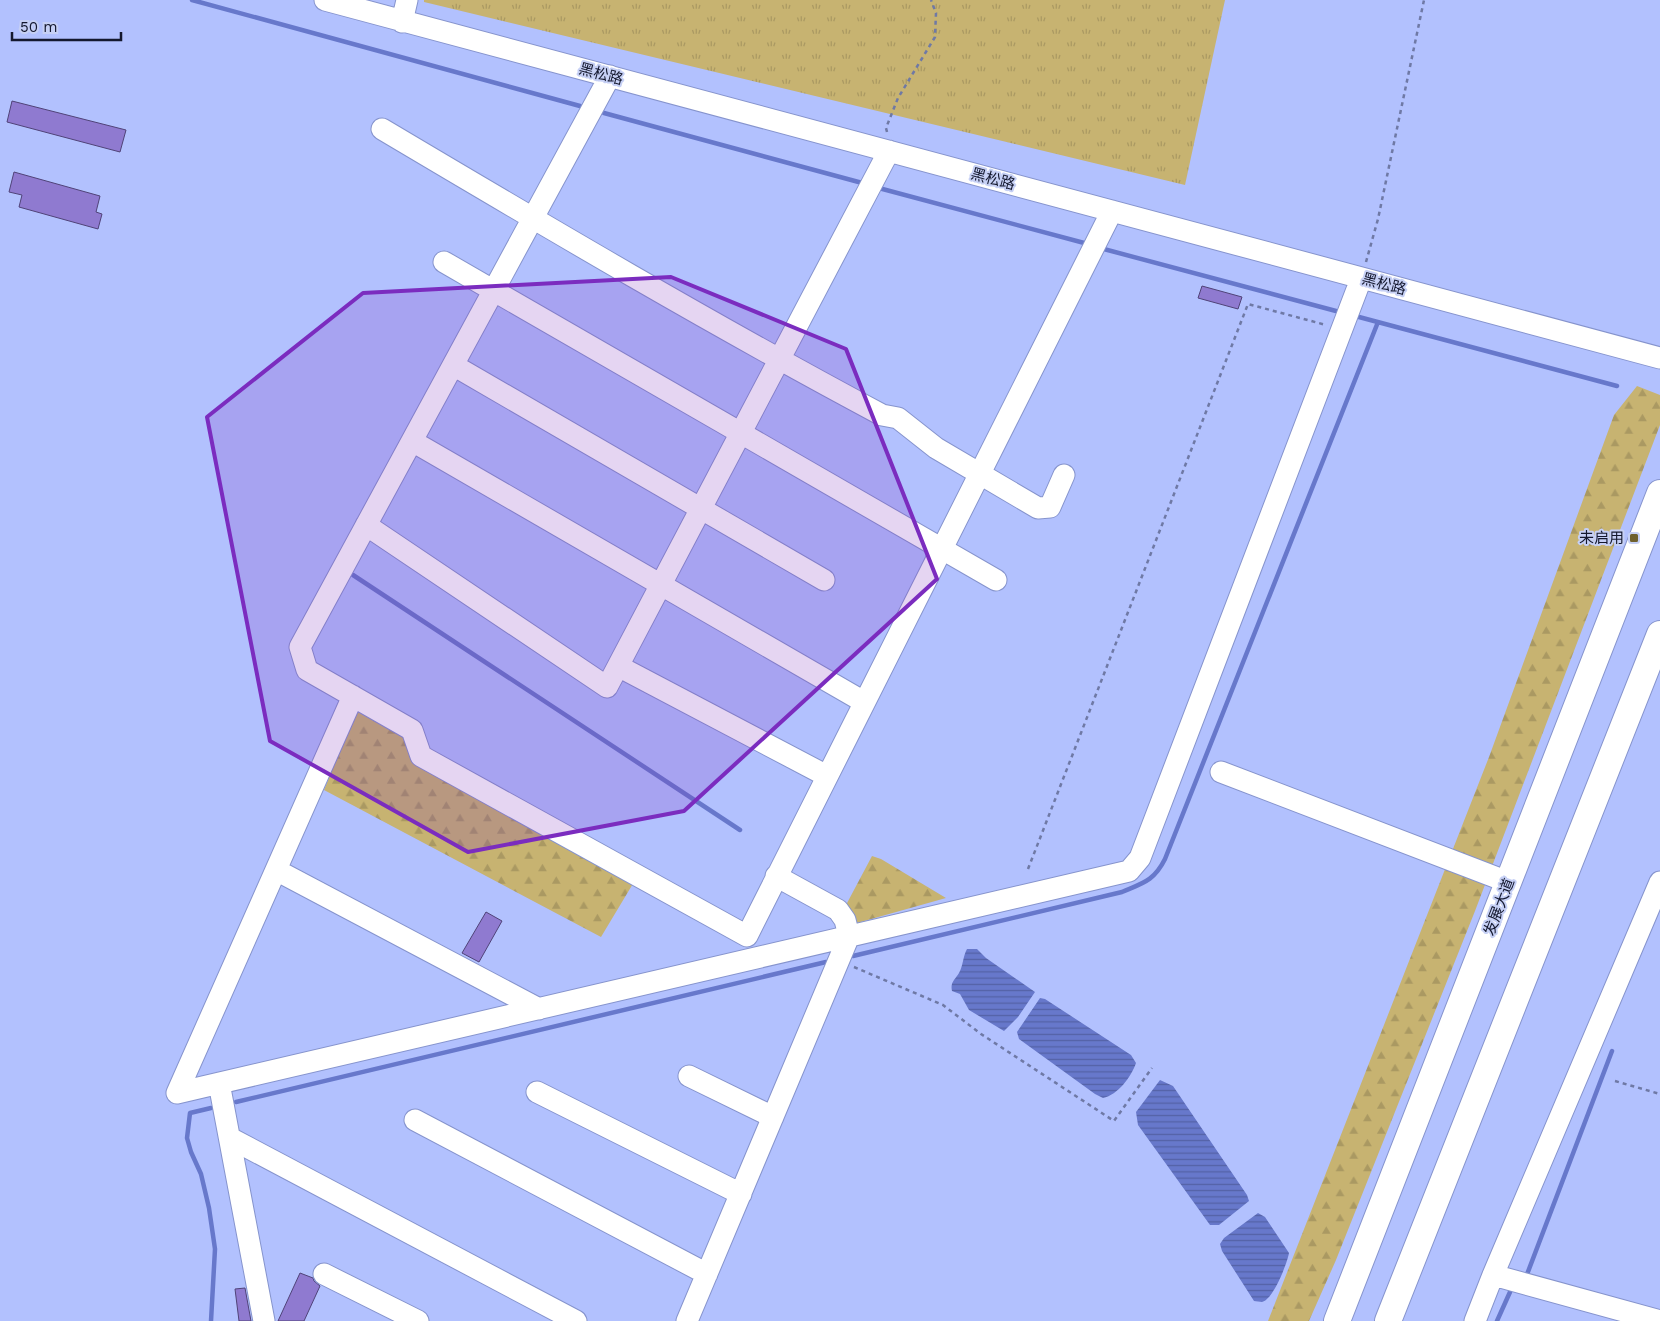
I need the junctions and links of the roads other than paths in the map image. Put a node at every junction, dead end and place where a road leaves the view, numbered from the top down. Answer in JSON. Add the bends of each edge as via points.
{"nodes":[{"id":1,"x":325,"y":0,"type":"edge"},
{"id":2,"x":407,"y":0,"type":"edge"},
{"id":3,"x":402,"y":22,"type":"junction"},
{"id":4,"x":610,"y":76,"type":"junction"},
{"id":5,"x":382,"y":129,"type":"dead end"},
{"id":6,"x":889,"y":151,"type":"junction"},
{"id":7,"x":1112,"y":211,"type":"junction"},
{"id":8,"x":533,"y":219,"type":"junction"},
{"id":9,"x":444,"y":262,"type":"dead end"},
{"id":10,"x":1361,"y":279,"type":"junction"},
{"id":11,"x":494,"y":291,"type":"junction"},
{"id":12,"x":1660,"y":358,"type":"edge"},
{"id":13,"x":779,"y":360,"type":"junction"},
{"id":14,"x":453,"y":366,"type":"junction"},
{"id":15,"x":741,"y":433,"type":"junction"},
{"id":16,"x":412,"y":441,"type":"junction"},
{"id":17,"x":980,"y":474,"type":"junction"},
{"id":18,"x":1064,"y":475,"type":"dead end"},
{"id":19,"x":1660,"y":493,"type":"edge"},
{"id":20,"x":701,"y":509,"type":"junction"},
{"id":21,"x":366,"y":525,"type":"junction"},
{"id":22,"x":942,"y":549,"type":"junction"},
{"id":23,"x":824,"y":580,"type":"dead end"},
{"id":24,"x":996,"y":580,"type":"dead end"},
{"id":25,"x":661,"y":585,"type":"junction"},
{"id":26,"x":1660,"y":634,"type":"edge"},
{"id":27,"x":618,"y":666,"type":"junction"},
{"id":28,"x":353,"y":696,"type":"junction"},
{"id":29,"x":864,"y":702,"type":"junction"},
{"id":30,"x":1221,"y":772,"type":"dead end"},
{"id":31,"x":827,"y":776,"type":"junction"},
{"id":32,"x":276,"y":870,"type":"junction"},
{"id":33,"x":776,"y":876,"type":"junction"},
{"id":34,"x":1508,"y":882,"type":"junction"},
{"id":35,"x":1660,"y":882,"type":"edge"},
{"id":36,"x":849,"y":936,"type":"junction"},
{"id":37,"x":539,"y":1009,"type":"junction"},
{"id":38,"x":689,"y":1076,"type":"dead end"},
{"id":39,"x":219,"y":1083,"type":"junction"},
{"id":40,"x":537,"y":1092,"type":"dead end"},
{"id":41,"x":773,"y":1117,"type":"junction"},
{"id":42,"x":415,"y":1120,"type":"dead end"},
{"id":43,"x":230,"y":1138,"type":"junction"},
{"id":44,"x":741,"y":1194,"type":"junction"},
{"id":45,"x":324,"y":1274,"type":"dead end"},
{"id":46,"x":707,"y":1274,"type":"junction"},
{"id":47,"x":1493,"y":1276,"type":"junction"},
{"id":48,"x":264,"y":1321,"type":"edge"},
{"id":49,"x":418,"y":1321,"type":"edge"},
{"id":50,"x":576,"y":1321,"type":"edge"},
{"id":51,"x":687,"y":1321,"type":"edge"},
{"id":52,"x":1337,"y":1321,"type":"edge"},
{"id":53,"x":1388,"y":1321,"type":"edge"},
{"id":54,"x":1476,"y":1321,"type":"edge"},
{"id":55,"x":1660,"y":1321,"type":"edge"}],
"edges":[{"from":1,"to":3,"type":"street","name":"黑松路"},
{"from":2,"to":3,"type":"street"},
{"from":3,"to":4,"type":"street","name":"黑松路"},
{"from":4,"to":6,"type":"street","name":"黑松路"},
{"from":4,"to":8,"type":"street"},
{"from":5,"to":8,"type":"street"},
{"from":6,"to":7,"type":"street","name":"黑松路"},
{"from":6,"to":13,"type":"street"},
{"from":7,"to":10,"type":"street","name":"黑松路"},
{"from":7,"to":17,"type":"street"},
{"from":8,"to":11,"type":"street"},
{"from":8,"to":13,"type":"street"},
{"from":9,"to":11,"type":"street"},
{"from":10,"to":12,"type":"street","name":"黑松路"},
{"from":10,"to":36,"type":"street","via":[[1140,858],[1129,871]]},
{"from":11,"to":14,"type":"street"},
{"from":11,"to":15,"type":"street"},
{"from":13,"to":15,"type":"street"},
{"from":13,"to":17,"type":"street","via":[[882,415],[898,418],[936,448]]},
{"from":14,"to":16,"type":"street"},
{"from":14,"to":20,"type":"street"},
{"from":15,"to":20,"type":"street"},
{"from":15,"to":22,"type":"street"},
{"from":16,"to":21,"type":"street"},
{"from":16,"to":25,"type":"street"},
{"from":17,"to":18,"type":"street","via":[[1038,508],[1050,506]]},
{"from":17,"to":22,"type":"street"},
{"from":19,"to":34,"type":"main road","name":"发展大道"},
{"from":20,"to":23,"type":"street"},
{"from":20,"to":25,"type":"street"},
{"from":21,"to":27,"type":"street","via":[[607,687]]},
{"from":21,"to":28,"type":"street","via":[[300,647],[307,670]]},
{"from":22,"to":24,"type":"street"},
{"from":22,"to":29,"type":"street"},
{"from":25,"to":27,"type":"street"},
{"from":25,"to":29,"type":"street"},
{"from":26,"to":53,"type":"main road"},
{"from":27,"to":31,"type":"street"},
{"from":28,"to":32,"type":"street"},
{"from":28,"to":33,"type":"street","via":[[412,730],[421,756],[747,936]]},
{"from":29,"to":31,"type":"street"},
{"from":30,"to":34,"type":"street"},
{"from":31,"to":33,"type":"street"},
{"from":32,"to":37,"type":"street"},
{"from":32,"to":39,"type":"street","via":[[177,1093]]},
{"from":33,"to":36,"type":"street","via":[[838,910],[845,920]]},
{"from":34,"to":52,"type":"main road","name":"发展大道"},
{"from":35,"to":47,"type":"street"},
{"from":36,"to":37,"type":"street"},
{"from":36,"to":41,"type":"street"},
{"from":37,"to":39,"type":"street"},
{"from":38,"to":41,"type":"street"},
{"from":39,"to":43,"type":"street"},
{"from":40,"to":44,"type":"street"},
{"from":41,"to":44,"type":"street"},
{"from":42,"to":46,"type":"street"},
{"from":43,"to":48,"type":"street"},
{"from":43,"to":50,"type":"street"},
{"from":44,"to":46,"type":"street"},
{"from":45,"to":49,"type":"street"},
{"from":46,"to":51,"type":"street"},
{"from":47,"to":54,"type":"street"},
{"from":47,"to":55,"type":"street"}]}
